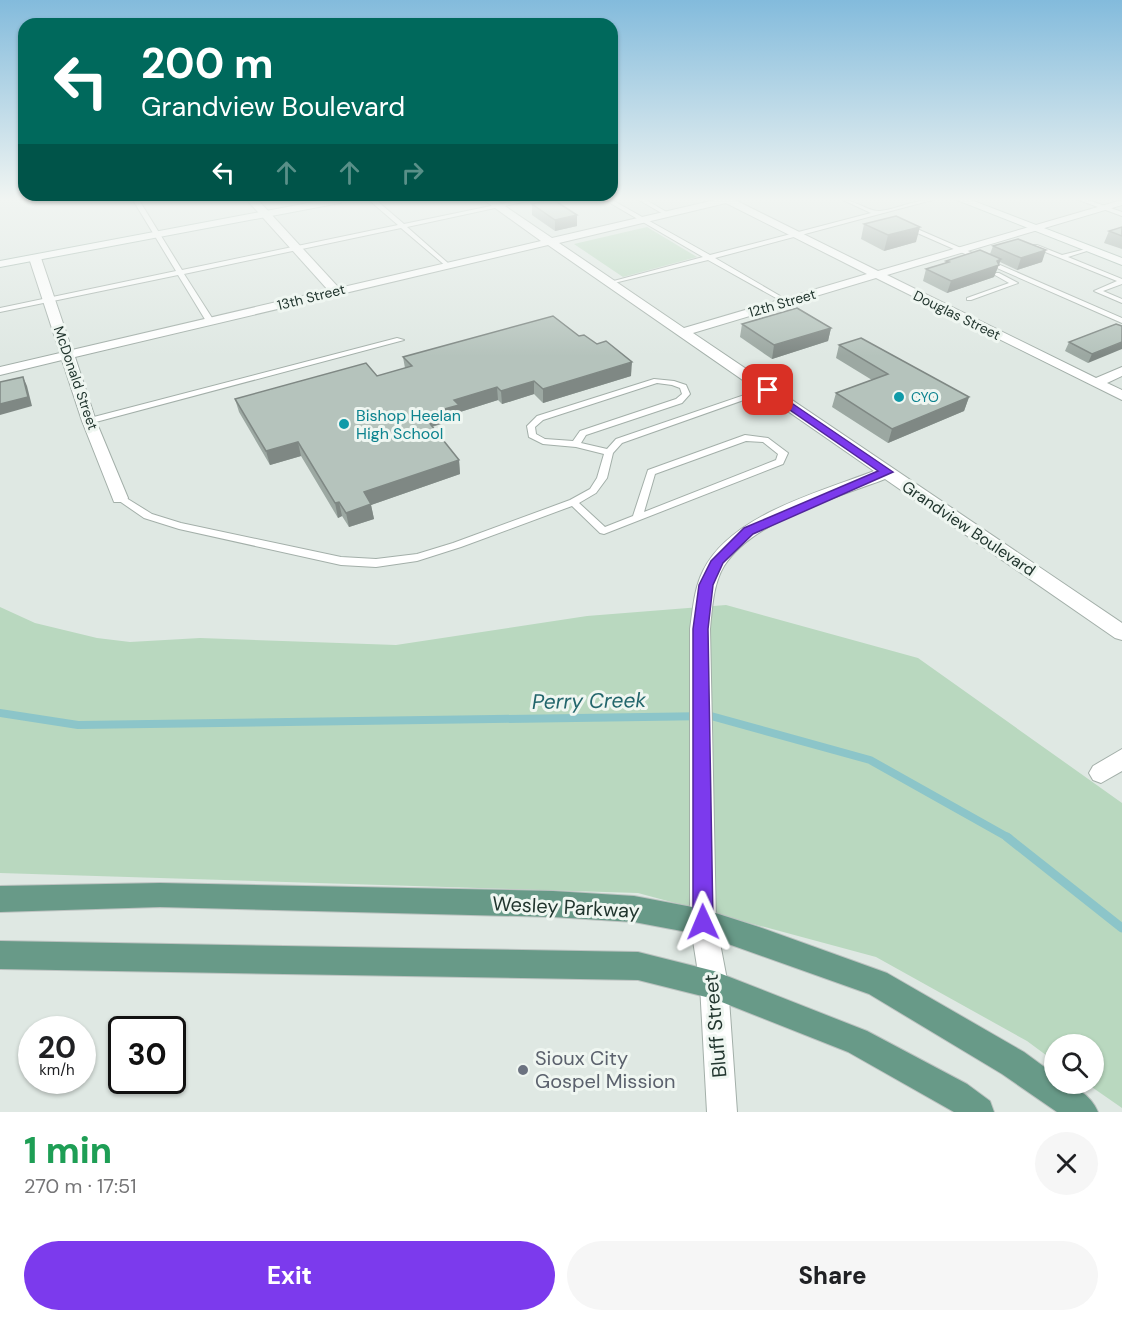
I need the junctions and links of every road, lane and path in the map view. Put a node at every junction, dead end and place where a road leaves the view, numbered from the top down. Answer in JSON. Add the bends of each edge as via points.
{"nodes":[{"id":1,"x":67,"y":252,"type":"edge"},
{"id":2,"x":167,"y":252,"type":"edge"},
{"id":3,"x":279,"y":252,"type":"edge"},
{"id":4,"x":300,"y":252,"type":"edge"},
{"id":5,"x":431,"y":252,"type":"edge"},
{"id":6,"x":505,"y":252,"type":"edge"},
{"id":7,"x":566,"y":252,"type":"edge"},
{"id":8,"x":698,"y":252,"type":"edge"},
{"id":9,"x":731,"y":252,"type":"edge"},
{"id":10,"x":830,"y":252,"type":"edge"},
{"id":11,"x":955,"y":252,"type":"junction"},
{"id":12,"x":1049,"y":252,"type":"edge"},
{"id":13,"x":1079,"y":252,"type":"edge"},
{"id":14,"x":1096,"y":252,"type":"edge"},
{"id":15,"x":1062,"y":257,"type":"junction"},
{"id":16,"x":35,"y":258,"type":"junction"},
{"id":17,"x":708,"y":258,"type":"junction"},
{"id":18,"x":1122,"y":262,"type":"edge"},
{"id":19,"x":0,"y":264,"type":"edge"},
{"id":20,"x":447,"y":266,"type":"junction"},
{"id":21,"x":180,"y":274,"type":"junction"},
{"id":22,"x":1122,"y":274,"type":"edge"},
{"id":23,"x":876,"y":275,"type":"junction"},
{"id":24,"x":1112,"y":277,"type":"junction"},
{"id":25,"x":1122,"y":281,"type":"edge"},
{"id":26,"x":612,"y":283,"type":"junction"},
{"id":27,"x":335,"y":291,"type":"junction"},
{"id":28,"x":969,"y":298,"type":"dead end"},
{"id":29,"x":49,"y":300,"type":"junction"},
{"id":30,"x":786,"y":301,"type":"junction"},
{"id":31,"x":1122,"y":301,"type":"edge"},
{"id":32,"x":0,"y":310,"type":"edge"},
{"id":33,"x":210,"y":321,"type":"junction"},
{"id":34,"x":1122,"y":321,"type":"edge"},
{"id":35,"x":683,"y":332,"type":"junction"},
{"id":36,"x":400,"y":339,"type":"dead end"},
{"id":37,"x":67,"y":355,"type":"junction"},
{"id":38,"x":0,"y":370,"type":"edge"},
{"id":39,"x":1122,"y":371,"type":"edge"},
{"id":40,"x":1095,"y":383,"type":"junction"},
{"id":41,"x":768,"y":390,"type":"junction"},
{"id":42,"x":1122,"y":396,"type":"edge"},
{"id":43,"x":90,"y":421,"type":"junction"},
{"id":44,"x":576,"y":444,"type":"junction"},
{"id":45,"x":609,"y":452,"type":"junction"},
{"id":46,"x":887,"y":472,"type":"junction"},
{"id":47,"x":120,"y":498,"type":"joint"},
{"id":48,"x":573,"y":502,"type":"junction"},
{"id":49,"x":637,"y":518,"type":"junction"},
{"id":50,"x":1122,"y":633,"type":"edge"},
{"id":51,"x":1122,"y":759,"type":"edge"},
{"id":52,"x":1101,"y":773,"type":"dead end"},
{"id":53,"x":0,"y":899,"type":"edge"},
{"id":54,"x":703,"y":922,"type":"junction"},
{"id":55,"x":0,"y":955,"type":"edge"},
{"id":56,"x":714,"y":985,"type":"junction"},
{"id":57,"x":722,"y":1112,"type":"edge"},
{"id":58,"x":979,"y":1112,"type":"edge"},
{"id":59,"x":1083,"y":1112,"type":"edge"}],
"edges":[{"from":1,"to":16,"type":"street"},
{"from":2,"to":21,"type":"lane"},
{"from":3,"to":21,"type":"lane"},
{"from":4,"to":27,"type":"street"},
{"from":5,"to":20,"type":"lane"},
{"from":6,"to":20,"type":"street","name":"13th Street"},
{"from":7,"to":26,"type":"street","name":"Grandview Boulevard"},
{"from":8,"to":17,"type":"lane"},
{"from":9,"to":17,"type":"lane"},
{"from":10,"to":23,"type":"street","name":"Douglas Street"},
{"from":11,"to":23,"type":"street","name":"12th Street"},
{"from":11,"to":28,"type":"lane","via":[[1015,283]]},
{"from":11,"to":34,"type":"lane"},
{"from":12,"to":15,"type":"lane"},
{"from":13,"to":15,"type":"lane"},
{"from":14,"to":18,"type":"street"},
{"from":15,"to":24,"type":"lane"},
{"from":16,"to":19,"type":"street"},
{"from":16,"to":29,"type":"street","name":"McDonald Street"},
{"from":17,"to":26,"type":"lane"},
{"from":17,"to":30,"type":"lane"},
{"from":20,"to":27,"type":"street","name":"13th Street"},
{"from":21,"to":29,"type":"lane"},
{"from":21,"to":33,"type":"lane"},
{"from":22,"to":24,"type":"lane"},
{"from":23,"to":30,"type":"street","name":"12th Street"},
{"from":23,"to":40,"type":"street","name":"Douglas Street"},
{"from":24,"to":25,"type":"lane"},
{"from":25,"to":31,"type":"lane","via":[[1097,291]]},
{"from":26,"to":35,"type":"street","name":"Grandview Boulevard"},
{"from":27,"to":33,"type":"street","name":"13th Street"},
{"from":29,"to":32,"type":"lane"},
{"from":29,"to":37,"type":"street","name":"McDonald Street"},
{"from":30,"to":35,"type":"street","name":"12th Street"},
{"from":33,"to":37,"type":"street","name":"13th Street"},
{"from":35,"to":41,"type":"street","name":"Grandview Boulevard"},
{"from":36,"to":43,"type":"lane"},
{"from":37,"to":38,"type":"street","name":"13th Street"},
{"from":37,"to":43,"type":"street","name":"McDonald Street"},
{"from":39,"to":40,"type":"street"},
{"from":40,"to":42,"type":"street","name":"Douglas Street"},
{"from":41,"to":45,"type":"lane","via":[[619,441]]},
{"from":41,"to":46,"type":"street","name":"Grandview Boulevard"},
{"from":43,"to":47,"type":"street","name":"McDonald Street"},
{"from":44,"to":44,"type":"lane","via":[[583,433],[679,400],[686,394],[683,387],[657,381],[540,418],[531,426],[532,435],[543,441]]},
{"from":44,"to":45,"type":"lane"},
{"from":45,"to":48,"type":"lane","via":[[602,478],[593,491]]},
{"from":46,"to":50,"type":"street","name":"Grandview Boulevard"},
{"from":46,"to":54,"type":"street","name":"Bluff Street","via":[[749,531],[717,561],[706,585],[700,629]]},
{"from":47,"to":48,"type":"lane","via":[[148,516],[179,526],[341,561],[376,563],[457,545]]},
{"from":48,"to":49,"type":"lane","via":[[604,531]]},
{"from":49,"to":49,"type":"lane","via":[[780,462],[783,453],[765,440],[745,438],[651,472]]},
{"from":51,"to":52,"type":"street"},
{"from":53,"to":54,"type":"main road","name":"Wesley Parkway","via":[[160,895],[553,904],[634,909]]},
{"from":54,"to":56,"type":"street","name":"Bluff Street"},
{"from":54,"to":59,"type":"main road","name":"Wesley Parkway","via":[[877,983],[1013,1063]]},
{"from":55,"to":56,"type":"main road","via":[[638,966]]},
{"from":56,"to":57,"type":"street","name":"Bluff Street"},
{"from":56,"to":58,"type":"main road","via":[[857,1041],[956,1095]]}]}
